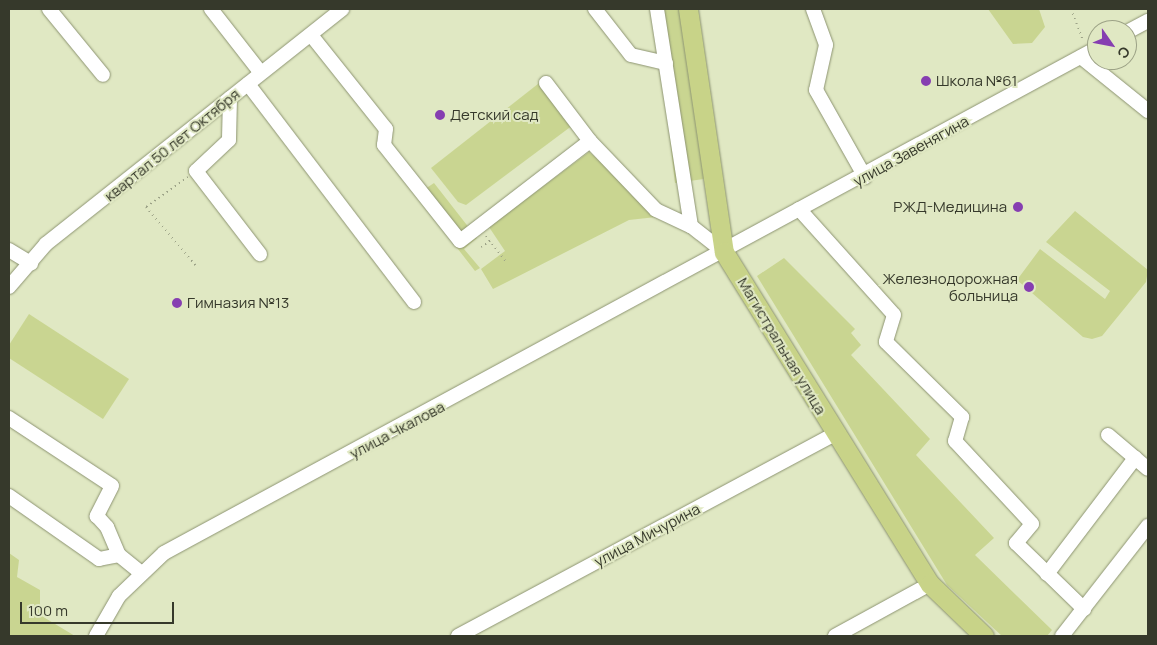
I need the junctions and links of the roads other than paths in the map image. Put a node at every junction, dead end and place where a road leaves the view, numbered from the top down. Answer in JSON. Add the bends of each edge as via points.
{"nodes":[{"id":1,"x":50,"y":9,"type":"edge"},
{"id":2,"x":211,"y":9,"type":"edge"},
{"id":3,"x":342,"y":9,"type":"edge"},
{"id":4,"x":595,"y":9,"type":"edge"},
{"id":5,"x":658,"y":9,"type":"edge"},
{"id":6,"x":688,"y":9,"type":"edge"},
{"id":7,"x":813,"y":9,"type":"edge"},
{"id":8,"x":1148,"y":20,"type":"edge"},
{"id":9,"x":1137,"y":26,"type":"edge"},
{"id":10,"x":311,"y":36,"type":"junction"},
{"id":11,"x":1087,"y":54,"type":"edge"},
{"id":12,"x":1081,"y":57,"type":"junction"},
{"id":13,"x":666,"y":63,"type":"junction"},
{"id":14,"x":261,"y":73,"type":"junction"},
{"id":15,"x":103,"y":75,"type":"dead end"},
{"id":16,"x":546,"y":83,"type":"dead end"},
{"id":17,"x":248,"y":84,"type":"junction"},
{"id":18,"x":230,"y":98,"type":"junction"},
{"id":19,"x":1148,"y":111,"type":"edge"},
{"id":20,"x":590,"y":141,"type":"junction"},
{"id":21,"x":865,"y":177,"type":"junction"},
{"id":22,"x":799,"y":209,"type":"junction"},
{"id":23,"x":690,"y":226,"type":"junction"},
{"id":24,"x":9,"y":250,"type":"edge"},
{"id":25,"x":724,"y":252,"type":"junction"},
{"id":26,"x":260,"y":254,"type":"dead end"},
{"id":27,"x":31,"y":263,"type":"junction"},
{"id":28,"x":9,"y":287,"type":"edge"},
{"id":29,"x":414,"y":302,"type":"dead end"},
{"id":30,"x":9,"y":418,"type":"edge"},
{"id":31,"x":835,"y":434,"type":"junction"},
{"id":32,"x":1108,"y":435,"type":"dead end"},
{"id":33,"x":1135,"y":458,"type":"junction"},
{"id":34,"x":1148,"y":469,"type":"edge"},
{"id":35,"x":9,"y":496,"type":"edge"},
{"id":36,"x":1148,"y":526,"type":"edge"},
{"id":37,"x":119,"y":555,"type":"junction"},
{"id":38,"x":140,"y":572,"type":"junction"},
{"id":39,"x":1047,"y":574,"type":"junction"},
{"id":40,"x":930,"y":584,"type":"junction"},
{"id":41,"x":1084,"y":609,"type":"junction"},
{"id":42,"x":98,"y":633,"type":"edge"},
{"id":43,"x":458,"y":636,"type":"edge"},
{"id":44,"x":835,"y":636,"type":"edge"},
{"id":45,"x":984,"y":636,"type":"edge"},
{"id":46,"x":1062,"y":636,"type":"edge"}],
"edges":[{"from":1,"to":15,"type":"street"},
{"from":2,"to":14,"type":"street"},
{"from":3,"to":10,"type":"street","name":"квартал 50 лет Октября"},
{"from":4,"to":13,"type":"street","via":[[632,55]]},
{"from":5,"to":13,"type":"street"},
{"from":6,"to":25,"type":"main road","name":"Магистральная улица"},
{"from":7,"to":21,"type":"street","via":[[826,45],[816,90]]},
{"from":8,"to":9,"type":"street"},
{"from":10,"to":14,"type":"street","name":"квартал 50 лет Октября"},
{"from":10,"to":20,"type":"street","via":[[386,129],[384,145],[460,241]]},
{"from":11,"to":12,"type":"street","name":"улица Завенягина"},
{"from":12,"to":19,"type":"street"},
{"from":12,"to":21,"type":"street","name":"улица Завенягина"},
{"from":13,"to":23,"type":"street"},
{"from":14,"to":17,"type":"street","name":"квартал 50 лет Октября"},
{"from":16,"to":20,"type":"street"},
{"from":17,"to":18,"type":"street","name":"квартал 50 лет Октября"},
{"from":17,"to":29,"type":"street"},
{"from":18,"to":26,"type":"street","via":[[229,140],[196,171]]},
{"from":18,"to":27,"type":"street","name":"квартал 50 лет Октября","via":[[46,244]]},
{"from":20,"to":23,"type":"street","via":[[656,210]]},
{"from":21,"to":22,"type":"street","name":"улица Завенягина"},
{"from":22,"to":25,"type":"street","name":"улица Завенягина"},
{"from":22,"to":39,"type":"street","via":[[894,315],[886,342],[962,417],[955,442],[1032,524],[1016,543]]},
{"from":23,"to":25,"type":"street"},
{"from":24,"to":27,"type":"street"},
{"from":25,"to":31,"type":"main road","name":"Магистральная улица"},
{"from":25,"to":38,"type":"street","name":"улица Чкалова","via":[[164,553]]},
{"from":27,"to":28,"type":"street","name":"квартал 50 лет Октября"},
{"from":30,"to":37,"type":"street","via":[[112,486],[97,516],[107,527]]},
{"from":31,"to":40,"type":"main road","name":"Магистральная улица"},
{"from":31,"to":43,"type":"street","name":"улица Мичурина"},
{"from":32,"to":33,"type":"street"},
{"from":33,"to":34,"type":"street"},
{"from":33,"to":39,"type":"street"},
{"from":35,"to":37,"type":"street","via":[[99,559]]},
{"from":36,"to":41,"type":"street"},
{"from":37,"to":38,"type":"street"},
{"from":38,"to":42,"type":"street","name":"улица Чкалова"},
{"from":39,"to":41,"type":"street"},
{"from":40,"to":44,"type":"street"},
{"from":40,"to":45,"type":"main road","name":"Магистральная улица"},
{"from":41,"to":46,"type":"street"}]}
